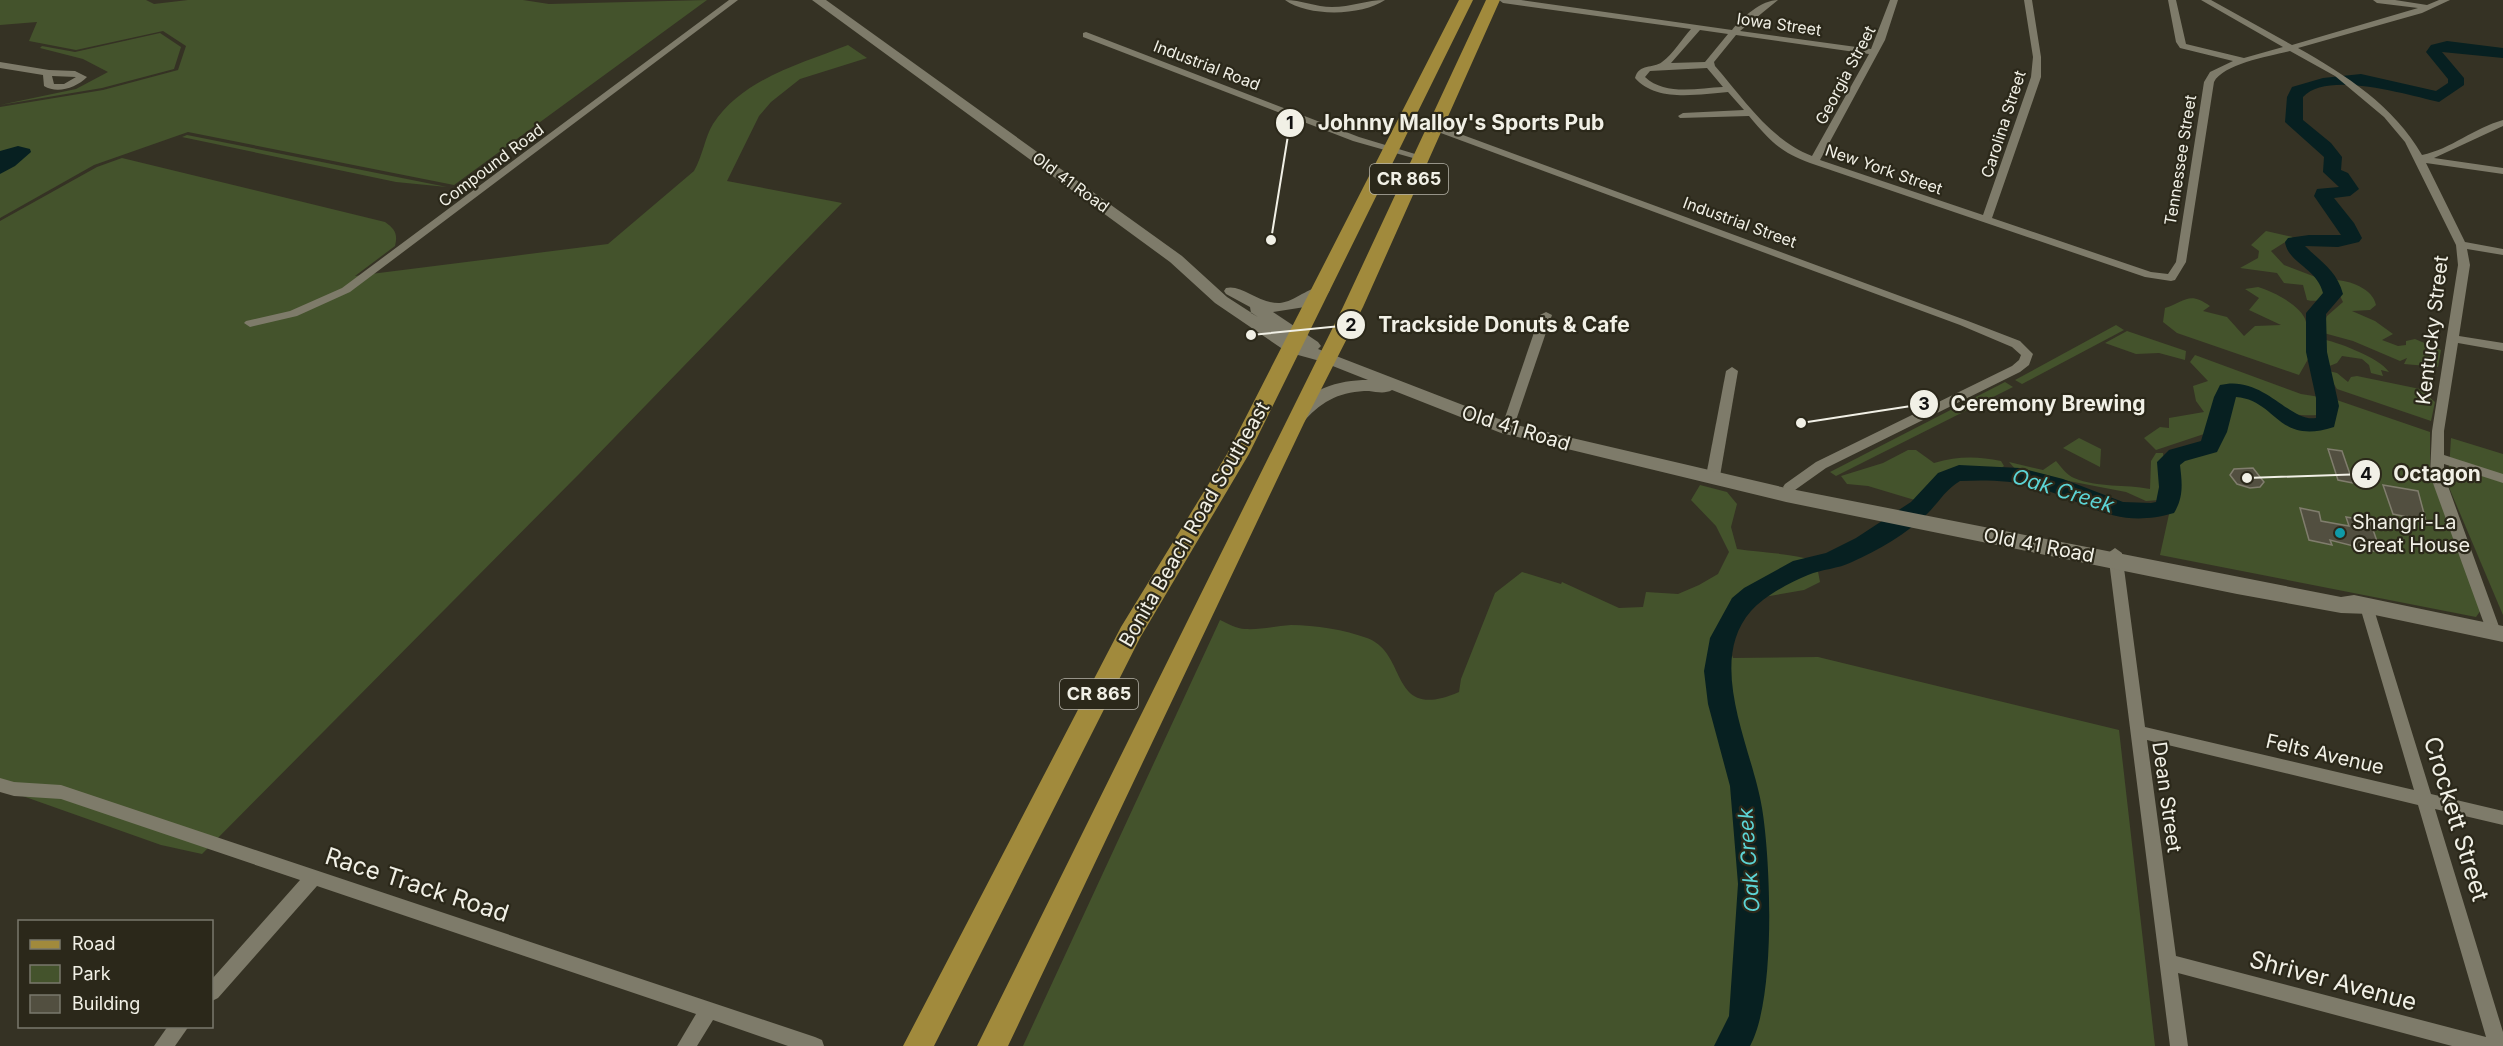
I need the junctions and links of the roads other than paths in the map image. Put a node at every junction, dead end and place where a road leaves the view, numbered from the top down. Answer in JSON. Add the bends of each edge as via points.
{"nodes":[{"id":1,"x":734,"y":0,"type":"edge"},
{"id":2,"x":818,"y":0,"type":"edge"},
{"id":3,"x":1289,"y":0,"type":"edge"},
{"id":4,"x":1380,"y":0,"type":"edge"},
{"id":5,"x":1466,"y":0,"type":"edge"},
{"id":6,"x":1492,"y":0,"type":"edge"},
{"id":7,"x":1503,"y":0,"type":"edge"},
{"id":8,"x":1774,"y":0,"type":"edge"},
{"id":9,"x":1894,"y":0,"type":"edge"},
{"id":10,"x":2028,"y":0,"type":"edge"},
{"id":11,"x":2172,"y":0,"type":"edge"},
{"id":12,"x":2205,"y":0,"type":"edge"},
{"id":13,"x":2377,"y":0,"type":"edge"},
{"id":14,"x":2444,"y":1,"type":"edge"},
{"id":15,"x":2431,"y":8,"type":"junction"},
{"id":16,"x":1698,"y":27,"type":"junction"},
{"id":17,"x":1732,"y":32,"type":"junction"},
{"id":18,"x":1086,"y":35,"type":"dead end"},
{"id":19,"x":2294,"y":49,"type":"junction"},
{"id":20,"x":1873,"y":52,"type":"junction"},
{"id":21,"x":2244,"y":61,"type":"junction"},
{"id":22,"x":0,"y":65,"type":"edge"},
{"id":23,"x":1710,"y":65,"type":"junction"},
{"id":24,"x":1664,"y":66,"type":"junction"},
{"id":25,"x":47,"y":74,"type":"dead end"},
{"id":26,"x":1729,"y":89,"type":"junction"},
{"id":27,"x":1750,"y":113,"type":"junction"},
{"id":28,"x":1683,"y":116,"type":"dead end"},
{"id":29,"x":2503,"y":123,"type":"edge"},
{"id":30,"x":1433,"y":127,"type":"junction"},
{"id":31,"x":1391,"y":150,"type":"junction"},
{"id":32,"x":1420,"y":157,"type":"junction"},
{"id":33,"x":2419,"y":159,"type":"junction"},
{"id":34,"x":1814,"y":162,"type":"junction"},
{"id":35,"x":2503,"y":171,"type":"edge"},
{"id":36,"x":1986,"y":220,"type":"junction"},
{"id":37,"x":2461,"y":245,"type":"junction"},
{"id":38,"x":2503,"y":252,"type":"edge"},
{"id":39,"x":1176,"y":259,"type":"junction"},
{"id":40,"x":2171,"y":278,"type":"joint"},
{"id":41,"x":1322,"y":290,"type":"junction"},
{"id":42,"x":1250,"y":304,"type":"junction"},
{"id":43,"x":1546,"y":315,"type":"dead end"},
{"id":44,"x":250,"y":323,"type":"dead end"},
{"id":45,"x":2453,"y":339,"type":"junction"},
{"id":46,"x":1297,"y":342,"type":"junction"},
{"id":47,"x":2503,"y":347,"type":"edge"},
{"id":48,"x":1326,"y":357,"type":"junction"},
{"id":49,"x":1732,"y":370,"type":"dead end"},
{"id":50,"x":1403,"y":389,"type":"junction"},
{"id":51,"x":1294,"y":423,"type":"junction"},
{"id":52,"x":1507,"y":429,"type":"junction"},
{"id":53,"x":2437,"y":457,"type":"junction"},
{"id":54,"x":1713,"y":476,"type":"junction"},
{"id":55,"x":2503,"y":479,"type":"edge"},
{"id":56,"x":1790,"y":488,"type":"junction"},
{"id":57,"x":1874,"y":509,"type":"junction"},
{"id":58,"x":2115,"y":557,"type":"junction"},
{"id":59,"x":2367,"y":607,"type":"junction"},
{"id":60,"x":2499,"y":633,"type":"edge"},
{"id":61,"x":2138,"y":731,"type":"junction"},
{"id":62,"x":0,"y":785,"type":"edge"},
{"id":63,"x":2426,"y":800,"type":"junction"},
{"id":64,"x":2503,"y":818,"type":"edge"},
{"id":65,"x":314,"y":877,"type":"junction"},
{"id":66,"x":2168,"y":962,"type":"junction"},
{"id":67,"x":213,"y":991,"type":"edge"},
{"id":68,"x":709,"y":1010,"type":"junction"},
{"id":69,"x":178,"y":1028,"type":"edge"},
{"id":70,"x":163,"y":1046,"type":"edge"},
{"id":71,"x":686,"y":1046,"type":"edge"},
{"id":72,"x":815,"y":1046,"type":"edge"},
{"id":73,"x":918,"y":1046,"type":"edge"},
{"id":74,"x":992,"y":1046,"type":"edge"},
{"id":75,"x":2180,"y":1046,"type":"edge"},
{"id":76,"x":2486,"y":1046,"type":"edge"},
{"id":77,"x":2498,"y":1046,"type":"edge"}],
"edges":[{"from":1,"to":44,"type":"street","name":"Compound Road","via":[[346,290],[293,314]]},
{"from":2,"to":39,"type":"street","name":"Old 41 Road"},
{"from":3,"to":4,"type":"street","via":[[1324,11],[1344,11]]},
{"from":5,"to":31,"type":"main road","name":"Bonita Beach Road Southeast","number":"CR 865"},
{"from":6,"to":30,"type":"main road","name":"Bonita Beach Road Southeast","number":"CR 865"},
{"from":7,"to":16,"type":"street","name":"Iowa Street"},
{"from":8,"to":17,"type":"street"},
{"from":9,"to":20,"type":"street","name":"Georgia Street","via":[[1888,24]]},
{"from":10,"to":36,"type":"street","name":"Carolina Street","via":[[2037,57],[2036,77]]},
{"from":11,"to":21,"type":"street","via":[[2183,46]]},
{"from":12,"to":19,"type":"street","name":"Kentucky Street"},
{"from":13,"to":15,"type":"street"},
{"from":14,"to":15,"type":"street","name":"Tennessee Street"},
{"from":15,"to":19,"type":"street","name":"Tennessee Street"},
{"from":16,"to":17,"type":"street","name":"Iowa Street"},
{"from":16,"to":24,"type":"street"},
{"from":17,"to":20,"type":"street","name":"Iowa Street"},
{"from":17,"to":23,"type":"street","via":[[1711,57]]},
{"from":18,"to":31,"type":"street","name":"Industrial Road"},
{"from":19,"to":21,"type":"street","name":"Tennessee Street"},
{"from":19,"to":33,"type":"street","name":"Kentucky Street","via":[[2360,91],[2397,125]]},
{"from":20,"to":34,"type":"street","name":"Georgia Street"},
{"from":21,"to":40,"type":"street","name":"Tennessee Street","via":[[2219,70],[2209,82],[2181,260]]},
{"from":22,"to":25,"type":"street"},
{"from":23,"to":24,"type":"street"},
{"from":23,"to":26,"type":"street","name":"New York Street"},
{"from":24,"to":26,"type":"street","via":[[1643,71],[1641,81],[1669,91]]},
{"from":26,"to":27,"type":"street","name":"New York Street"},
{"from":27,"to":28,"type":"street"},
{"from":27,"to":34,"type":"street","name":"New York Street","via":[[1780,145]]},
{"from":29,"to":33,"type":"street","via":[[2481,130],[2430,158]]},
{"from":30,"to":32,"type":"main road","name":"Bonita Beach Road Southeast","number":"CR 865"},
{"from":30,"to":56,"type":"street","name":"Industrial Street","via":[[1974,327],[2016,344],[2027,354],[2025,362],[2016,369],[1821,465]]},
{"from":31,"to":32,"type":"street","name":"Industrial Road"},
{"from":31,"to":41,"type":"main road","name":"Bonita Beach Road Southeast","number":"CR 865"},
{"from":32,"to":48,"type":"main road","name":"Bonita Beach Road Southeast","number":"CR 865","via":[[1380,251]]},
{"from":33,"to":35,"type":"street"},
{"from":33,"to":37,"type":"street","name":"Kentucky Street"},
{"from":34,"to":36,"type":"street","name":"New York Street"},
{"from":36,"to":40,"type":"street","name":"New York Street","via":[[2149,275]]},
{"from":37,"to":38,"type":"street"},
{"from":37,"to":45,"type":"street","name":"Kentucky Street","via":[[2464,265]]},
{"from":39,"to":42,"type":"street","name":"Old 41 Road"},
{"from":39,"to":46,"type":"street","name":"Old 41 Road","via":[[1221,300]]},
{"from":41,"to":42,"type":"street","via":[[1287,308]]},
{"from":41,"to":46,"type":"main road","name":"Bonita Beach Road Southeast","number":"CR 865"},
{"from":42,"to":46,"type":"street","name":"Old 41 Road"},
{"from":43,"to":52,"type":"street"},
{"from":45,"to":47,"type":"street"},
{"from":45,"to":53,"type":"street","name":"Kentucky Street"},
{"from":46,"to":48,"type":"street","name":"Old 41 Road"},
{"from":46,"to":73,"type":"main road","name":"Bonita Beach Road Southeast","number":"CR 865","via":[[1238,454],[1130,634]]},
{"from":48,"to":50,"type":"street","name":"Old 41 Road"},
{"from":48,"to":51,"type":"main road","name":"Bonita Beach Road Southeast","number":"CR 865"},
{"from":49,"to":54,"type":"street"},
{"from":50,"to":51,"type":"street","via":[[1371,385],[1332,390],[1310,402]]},
{"from":50,"to":52,"type":"street","name":"Old 41 Road"},
{"from":51,"to":74,"type":"main road","name":"Bonita Beach Road Southeast","number":"CR 865"},
{"from":52,"to":54,"type":"street","name":"Old 41 Road"},
{"from":53,"to":55,"type":"street"},
{"from":53,"to":60,"type":"street","name":"Kentucky Street","via":[[2437,475]]},
{"from":54,"to":56,"type":"street","name":"Old 41 Road","via":[[1742,477]]},
{"from":54,"to":57,"type":"street","name":"Old 41 Road","via":[[1737,484]]},
{"from":56,"to":57,"type":"street","name":"Old 41 Road"},
{"from":57,"to":58,"type":"street","name":"Old 41 Road"},
{"from":58,"to":59,"type":"street","name":"Old 41 Road","via":[[2341,605]]},
{"from":58,"to":61,"type":"street","name":"Dean Street"},
{"from":59,"to":60,"type":"street","name":"Old 41 Road"},
{"from":59,"to":63,"type":"street","name":"Crockett Street"},
{"from":61,"to":63,"type":"street","name":"Felts Avenue"},
{"from":61,"to":66,"type":"street","name":"Dean Street"},
{"from":62,"to":65,"type":"street","name":"Race Track Road","via":[[61,792]]},
{"from":63,"to":64,"type":"street","name":"Felts Avenue"},
{"from":63,"to":77,"type":"street","name":"Crockett Street"},
{"from":65,"to":67,"type":"street"},
{"from":65,"to":68,"type":"street","name":"Race Track Road"},
{"from":66,"to":75,"type":"street","name":"Dean Street"},
{"from":66,"to":76,"type":"street","name":"Shriver Avenue"},
{"from":68,"to":71,"type":"street"},
{"from":68,"to":72,"type":"street","name":"Race Track Road"},
{"from":69,"to":70,"type":"street"}]}
